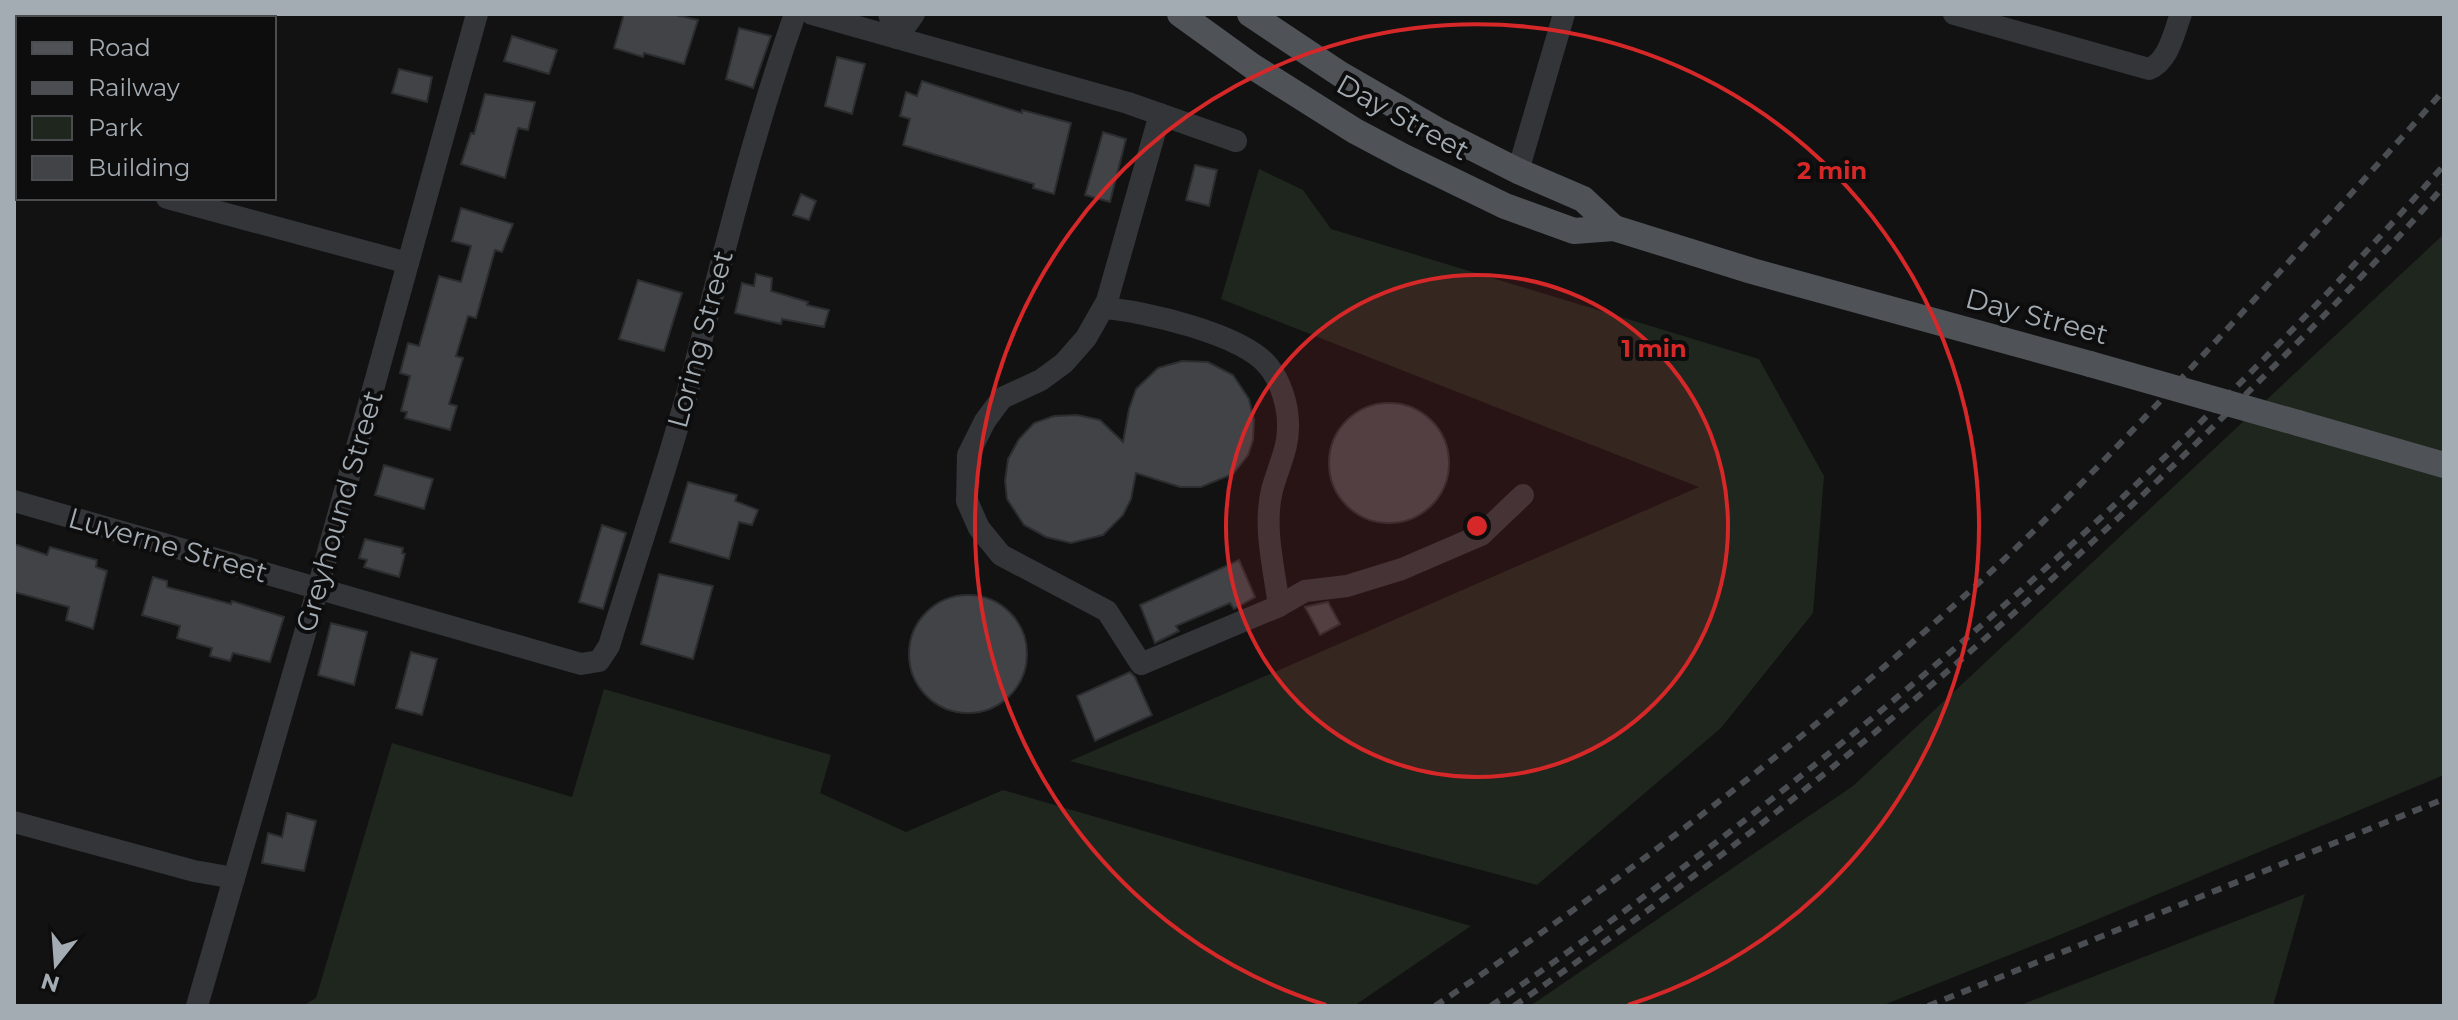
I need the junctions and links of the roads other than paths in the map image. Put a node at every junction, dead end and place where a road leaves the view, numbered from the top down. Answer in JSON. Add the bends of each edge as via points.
{"nodes":[{"id":1,"x":477,"y":14,"type":"edge"},
{"id":2,"x":795,"y":14,"type":"edge"},
{"id":3,"x":812,"y":14,"type":"edge"},
{"id":4,"x":889,"y":14,"type":"edge"},
{"id":5,"x":914,"y":14,"type":"edge"},
{"id":6,"x":1180,"y":14,"type":"edge"},
{"id":7,"x":1250,"y":14,"type":"edge"},
{"id":8,"x":1564,"y":14,"type":"edge"},
{"id":9,"x":1954,"y":14,"type":"edge"},
{"id":10,"x":2181,"y":14,"type":"edge"},
{"id":11,"x":897,"y":38,"type":"junction"},
{"id":12,"x":1160,"y":114,"type":"junction"},
{"id":13,"x":1236,"y":141,"type":"dead end"},
{"id":14,"x":1518,"y":171,"type":"junction"},
{"id":15,"x":174,"y":200,"type":"edge"},
{"id":16,"x":1614,"y":228,"type":"junction"},
{"id":17,"x":408,"y":263,"type":"junction"},
{"id":18,"x":1104,"y":308,"type":"junction"},
{"id":19,"x":2444,"y":465,"type":"edge"},
{"id":20,"x":1523,"y":495,"type":"dead end"},
{"id":21,"x":14,"y":501,"type":"edge"},
{"id":22,"x":318,"y":588,"type":"junction"},
{"id":23,"x":1279,"y":606,"type":"junction"},
{"id":24,"x":599,"y":661,"type":"joint"},
{"id":25,"x":14,"y":822,"type":"edge"},
{"id":26,"x":234,"y":878,"type":"junction"},
{"id":27,"x":197,"y":1006,"type":"edge"}],
"edges":[{"from":1,"to":17,"type":"street","name":"Greyhound Street"},
{"from":2,"to":24,"type":"street","name":"Loring Street","via":[[715,279],[672,444],[609,646]]},
{"from":3,"to":11,"type":"street"},
{"from":4,"to":11,"type":"street"},
{"from":5,"to":11,"type":"street"},
{"from":6,"to":16,"type":"main road","name":"Day Street","via":[[1307,102],[1454,182],[1574,231]]},
{"from":7,"to":14,"type":"main road","name":"Day Street","via":[[1376,96]]},
{"from":8,"to":14,"type":"street"},
{"from":9,"to":10,"type":"street","via":[[2149,69],[2158,65]]},
{"from":11,"to":12,"type":"street"},
{"from":12,"to":13,"type":"street"},
{"from":12,"to":18,"type":"street"},
{"from":14,"to":16,"type":"main road","name":"Day Street","via":[[1583,199]]},
{"from":15,"to":17,"type":"street"},
{"from":16,"to":19,"type":"main road","name":"Day Street","bridge":true},
{"from":17,"to":22,"type":"street","name":"Greyhound Street"},
{"from":18,"to":23,"type":"street","via":[[1179,323],[1237,342],[1269,366],[1285,399],[1288,424],[1286,450],[1272,491],[1269,533]]},
{"from":18,"to":23,"type":"street","via":[[1064,363],[1002,398],[985,421],[968,455],[967,501],[979,528],[1001,555],[1107,611],[1141,664]]},
{"from":20,"to":23,"type":"street","via":[[1481,535],[1402,569],[1347,586],[1305,591]]},
{"from":21,"to":22,"type":"street","name":"Luverne Street"},
{"from":22,"to":24,"type":"street","name":"Luverne Street","via":[[581,664]]},
{"from":22,"to":26,"type":"street","name":"Greyhound Street"},
{"from":25,"to":26,"type":"street"},
{"from":26,"to":27,"type":"street","name":"Greyhound Street"}]}
